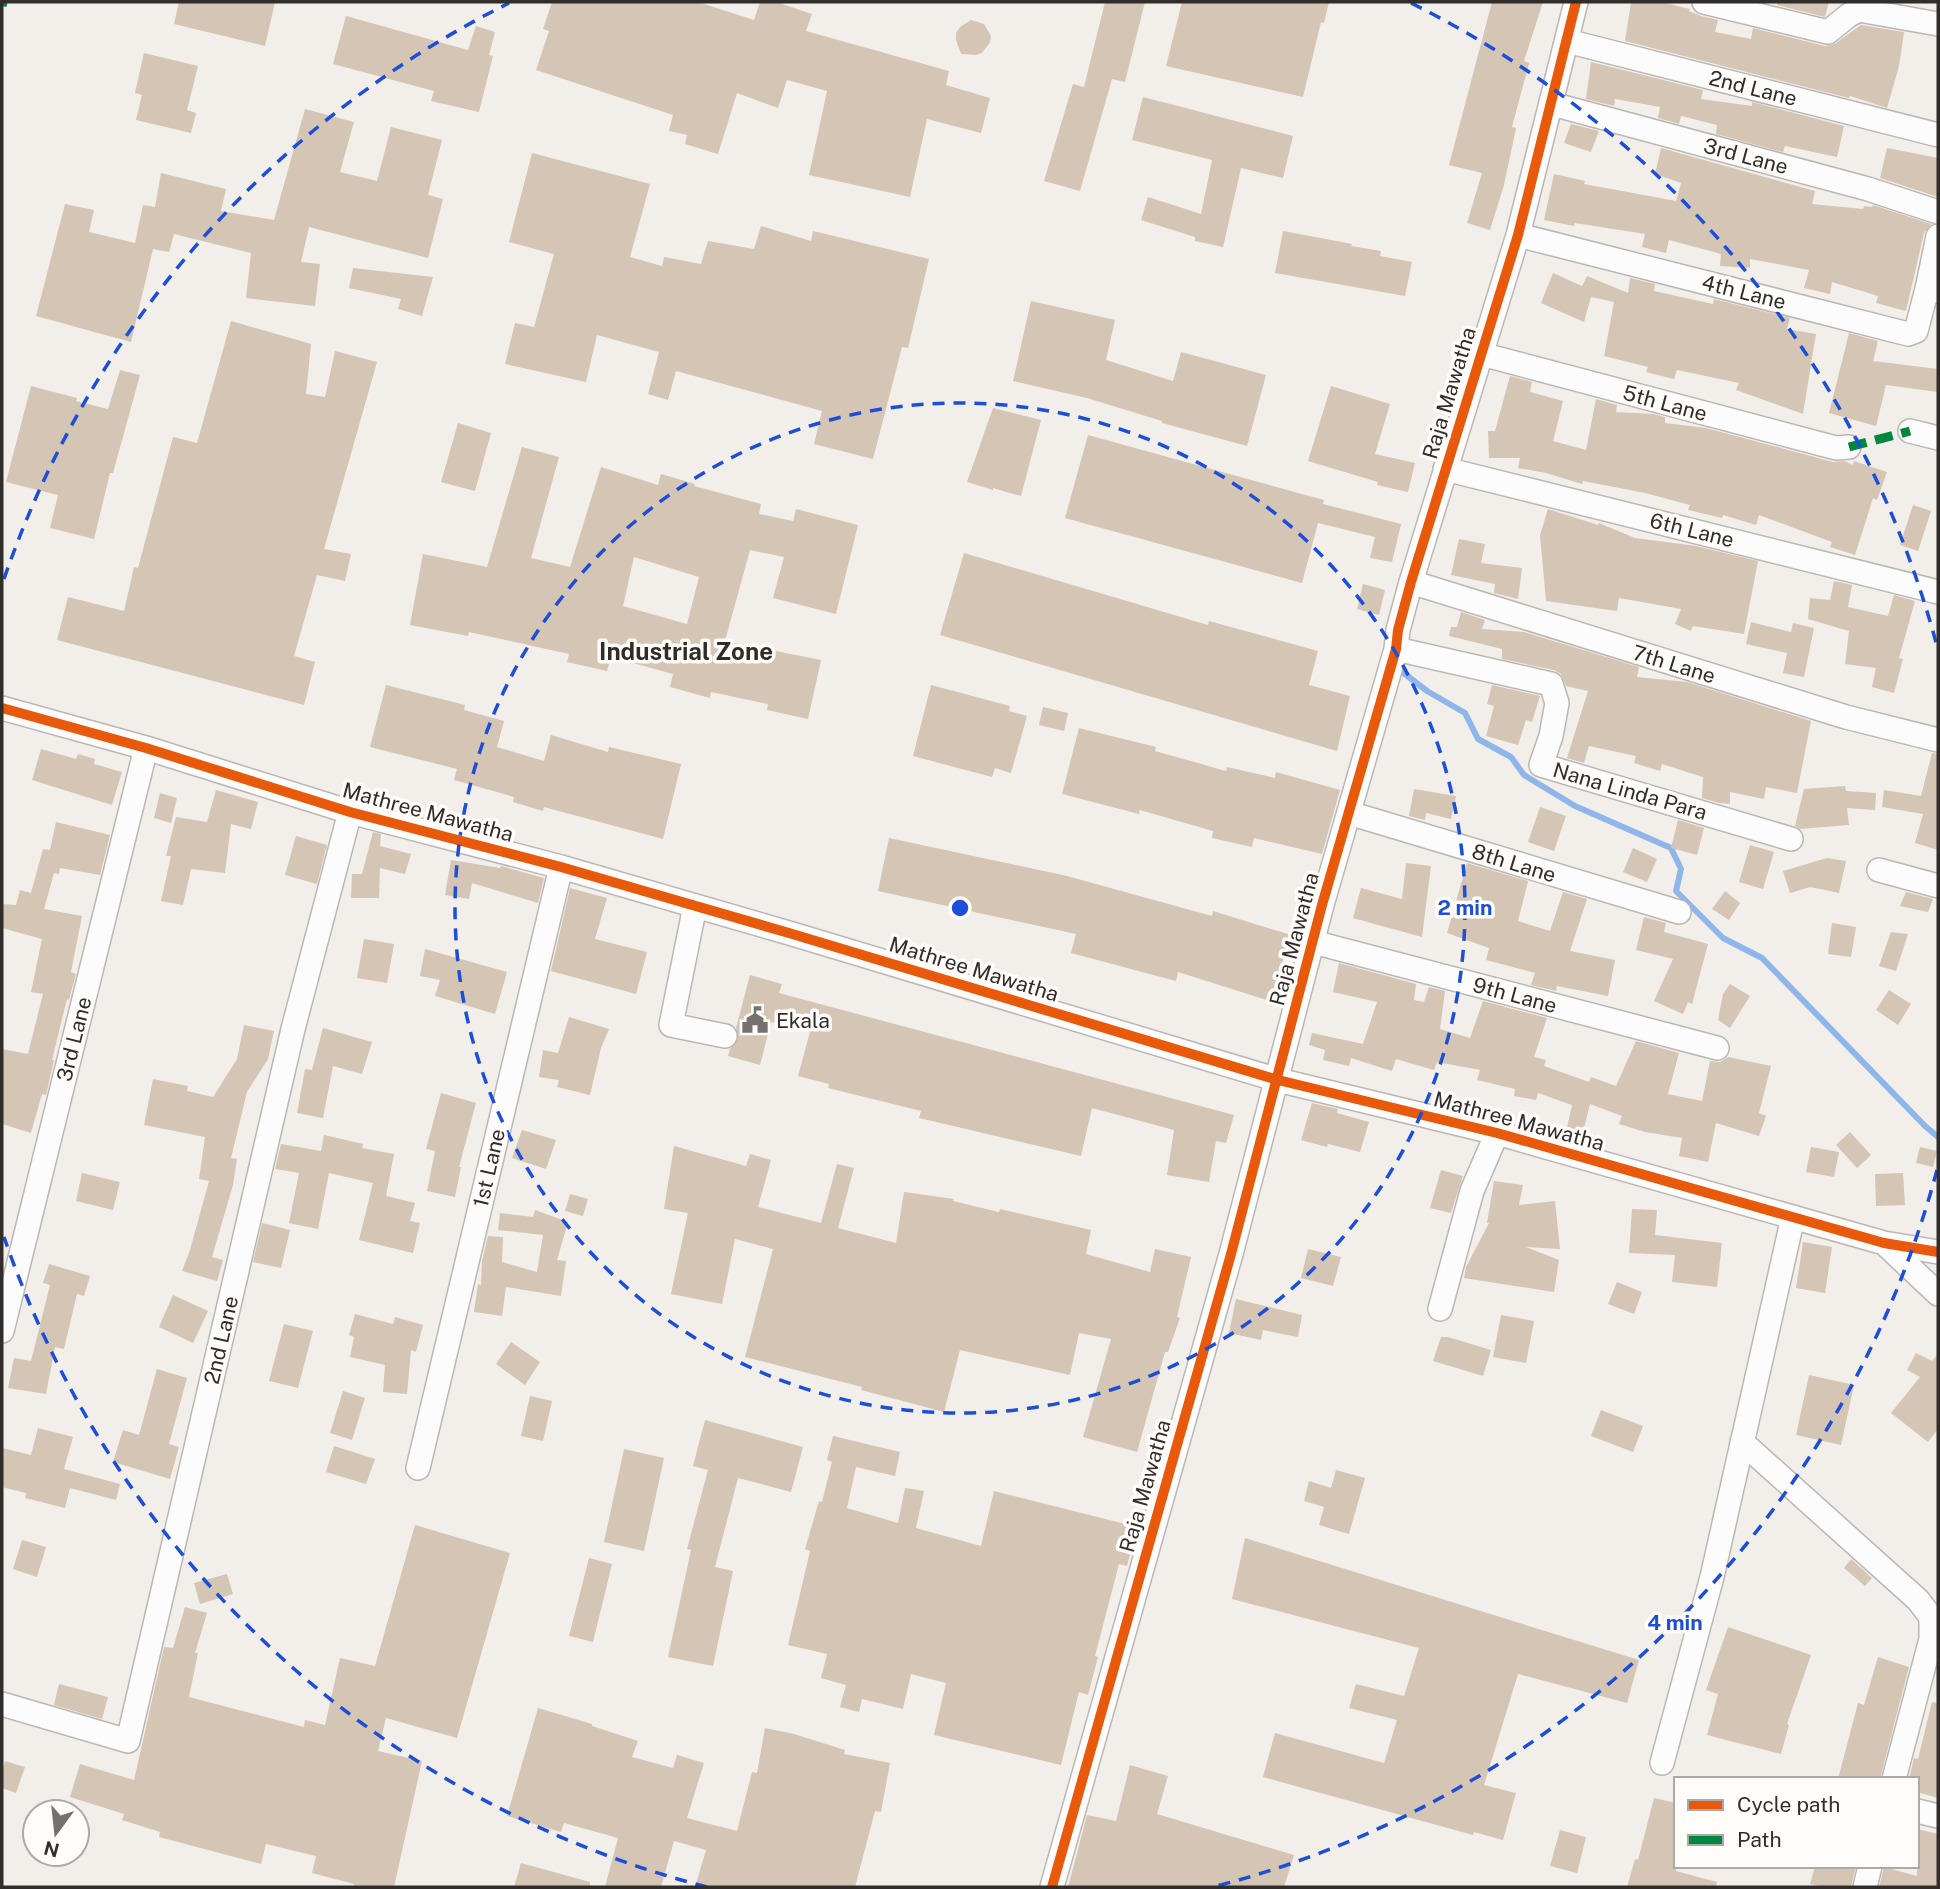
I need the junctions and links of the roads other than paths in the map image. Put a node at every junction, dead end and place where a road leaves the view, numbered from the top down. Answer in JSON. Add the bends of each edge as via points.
{"nodes":[{"id":1,"x":1576,"y":2,"type":"edge"},
{"id":2,"x":1704,"y":2,"type":"edge"},
{"id":3,"x":1938,"y":24,"type":"edge"},
{"id":4,"x":1567,"y":41,"type":"junction"},
{"id":5,"x":1552,"y":104,"type":"junction"},
{"id":6,"x":1938,"y":135,"type":"edge"},
{"id":7,"x":1938,"y":212,"type":"edge"},
{"id":8,"x":1518,"y":235,"type":"junction"},
{"id":9,"x":1938,"y":236,"type":"edge"},
{"id":10,"x":1933,"y":290,"type":"edge"},
{"id":11,"x":1481,"y":354,"type":"junction"},
{"id":12,"x":1910,"y":431,"type":"dead end"},
{"id":13,"x":1938,"y":438,"type":"edge"},
{"id":14,"x":1849,"y":447,"type":"dead end"},
{"id":15,"x":1445,"y":469,"type":"junction"},
{"id":16,"x":1411,"y":582,"type":"junction"},
{"id":17,"x":1938,"y":592,"type":"edge"},
{"id":18,"x":1396,"y":649,"type":"junction"},
{"id":19,"x":2,"y":708,"type":"edge"},
{"id":20,"x":1938,"y":740,"type":"edge"},
{"id":21,"x":146,"y":748,"type":"junction"},
{"id":22,"x":350,"y":812,"type":"junction"},
{"id":23,"x":1349,"y":813,"type":"junction"},
{"id":24,"x":1791,"y":839,"type":"dead end"},
{"id":25,"x":561,"y":867,"type":"junction"},
{"id":26,"x":1879,"y":870,"type":"dead end"},
{"id":27,"x":1938,"y":886,"type":"edge"},
{"id":28,"x":695,"y":906,"type":"junction"},
{"id":29,"x":1679,"y":912,"type":"dead end"},
{"id":30,"x":1313,"y":942,"type":"junction"},
{"id":31,"x":725,"y":1036,"type":"dead end"},
{"id":32,"x":1717,"y":1048,"type":"dead end"},
{"id":33,"x":1278,"y":1080,"type":"junction"},
{"id":34,"x":1497,"y":1133,"type":"junction"},
{"id":35,"x":1793,"y":1217,"type":"junction"},
{"id":36,"x":1884,"y":1243,"type":"junction"},
{"id":37,"x":1938,"y":1252,"type":"edge"},
{"id":38,"x":1938,"y":1294,"type":"edge"},
{"id":39,"x":1440,"y":1310,"type":"dead end"},
{"id":40,"x":2,"y":1331,"type":"edge"},
{"id":41,"x":1742,"y":1442,"type":"junction"},
{"id":42,"x":418,"y":1468,"type":"dead end"},
{"id":43,"x":2,"y":1704,"type":"edge"},
{"id":44,"x":1662,"y":1763,"type":"dead end"},
{"id":45,"x":1895,"y":1777,"type":"edge"},
{"id":46,"x":1919,"y":1811,"type":"edge"},
{"id":47,"x":1938,"y":1816,"type":"edge"},
{"id":48,"x":1870,"y":1868,"type":"edge"},
{"id":49,"x":1052,"y":1887,"type":"edge"},
{"id":50,"x":1865,"y":1887,"type":"edge"}],
"edges":[{"from":1,"to":4,"type":"street","name":"Raja Mawatha"},
{"from":2,"to":3,"type":"street","via":[[1828,33],[1859,10]]},
{"from":4,"to":5,"type":"street","name":"Raja Mawatha"},
{"from":4,"to":6,"type":"street","name":"2nd Lane"},
{"from":5,"to":7,"type":"street","name":"3rd Lane"},
{"from":5,"to":8,"type":"street","name":"Raja Mawatha"},
{"from":8,"to":10,"type":"street","name":"4th Lane","via":[[1908,334],[1916,331]]},
{"from":8,"to":11,"type":"street","name":"Raja Mawatha"},
{"from":9,"to":10,"type":"street"},
{"from":11,"to":14,"type":"street","name":"5th Lane","via":[[1836,448]]},
{"from":11,"to":15,"type":"street","name":"Raja Mawatha"},
{"from":12,"to":13,"type":"street"},
{"from":15,"to":16,"type":"street","name":"Raja Mawatha"},
{"from":15,"to":17,"type":"street","name":"6th Lane"},
{"from":16,"to":18,"type":"street","name":"Raja Mawatha"},
{"from":16,"to":20,"type":"street","name":"7th Lane","via":[[1846,717]]},
{"from":18,"to":23,"type":"street","name":"Raja Mawatha"},
{"from":18,"to":24,"type":"street","name":"Nana Linda Para","via":[[1551,684],[1557,703],[1541,765]]},
{"from":19,"to":21,"type":"street","name":"Mathree Mawatha"},
{"from":21,"to":22,"type":"street","name":"Mathree Mawatha"},
{"from":21,"to":40,"type":"street","name":"3rd Lane"},
{"from":22,"to":25,"type":"street","name":"Mathree Mawatha"},
{"from":22,"to":43,"type":"street","name":"2nd Lane","via":[[293,1029],[128,1741]]},
{"from":23,"to":29,"type":"street","name":"8th Lane"},
{"from":23,"to":30,"type":"street","name":"Raja Mawatha"},
{"from":25,"to":28,"type":"street","name":"Mathree Mawatha"},
{"from":25,"to":42,"type":"street","name":"1st Lane"},
{"from":26,"to":27,"type":"street"},
{"from":28,"to":31,"type":"street","via":[[671,1025]]},
{"from":28,"to":33,"type":"street","name":"Mathree Mawatha"},
{"from":30,"to":32,"type":"street","name":"9th Lane"},
{"from":30,"to":33,"type":"street","name":"Raja Mawatha"},
{"from":33,"to":34,"type":"street","name":"Mathree Mawatha"},
{"from":33,"to":49,"type":"street","name":"Raja Mawatha"},
{"from":34,"to":35,"type":"street","name":"Mathree Mawatha"},
{"from":34,"to":39,"type":"street","via":[[1472,1191]]},
{"from":35,"to":36,"type":"street","name":"Mathree Mawatha"},
{"from":35,"to":41,"type":"street"},
{"from":36,"to":37,"type":"street","name":"Mathree Mawatha"},
{"from":36,"to":38,"type":"street"},
{"from":41,"to":44,"type":"street","via":[[1712,1577]]},
{"from":41,"to":45,"type":"street","via":[[1918,1600],[1931,1617],[1931,1639]]},
{"from":46,"to":47,"type":"street"},
{"from":48,"to":50,"type":"street"}]}
